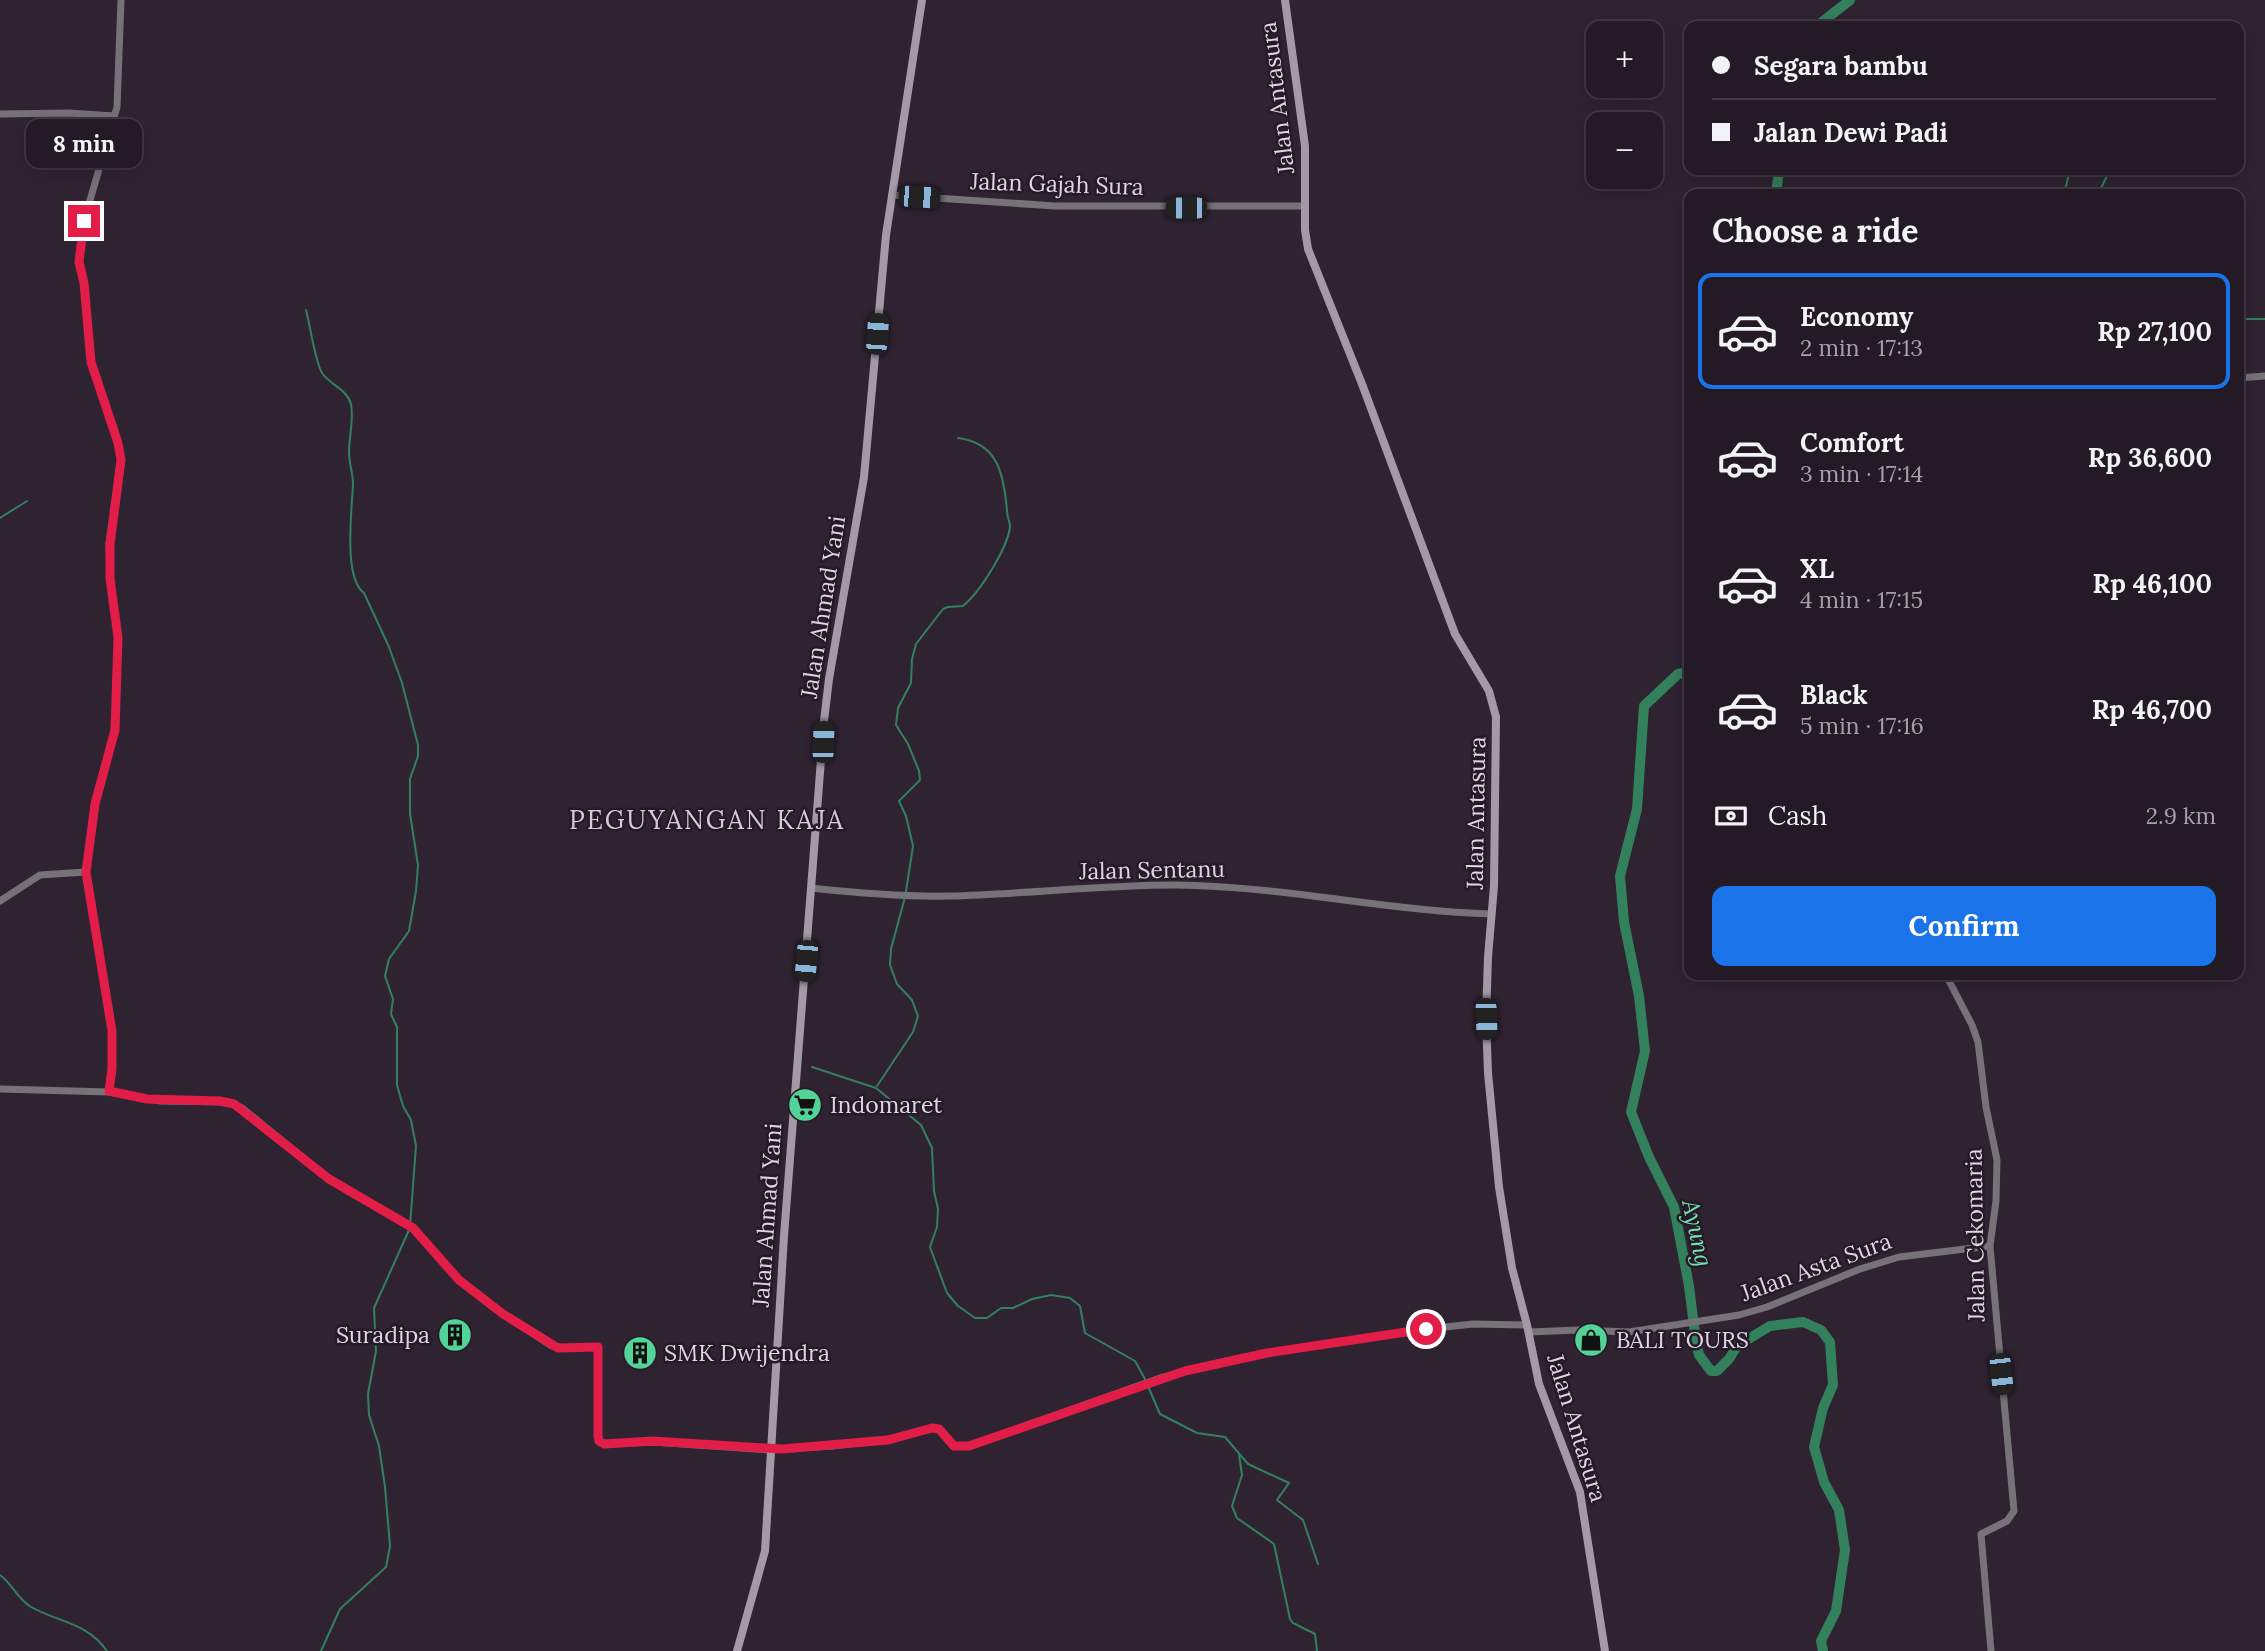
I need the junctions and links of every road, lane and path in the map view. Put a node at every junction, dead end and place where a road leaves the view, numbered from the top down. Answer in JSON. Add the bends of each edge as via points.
{"nodes":[{"id":1,"x":121,"y":0,"type":"edge"},
{"id":2,"x":922,"y":0,"type":"edge"},
{"id":3,"x":1285,"y":0,"type":"edge"},
{"id":4,"x":0,"y":114,"type":"edge"},
{"id":5,"x":114,"y":116,"type":"junction"},
{"id":6,"x":892,"y":195,"type":"junction"},
{"id":7,"x":1305,"y":206,"type":"junction"},
{"id":8,"x":2265,"y":376,"type":"edge"},
{"id":9,"x":2244,"y":378,"type":"edge"},
{"id":10,"x":86,"y":872,"type":"junction"},
{"id":11,"x":811,"y":888,"type":"junction"},
{"id":12,"x":0,"y":901,"type":"edge"},
{"id":13,"x":1492,"y":914,"type":"junction"},
{"id":14,"x":1949,"y":980,"type":"edge"},
{"id":15,"x":0,"y":1089,"type":"edge"},
{"id":16,"x":109,"y":1091,"type":"junction"},
{"id":17,"x":1990,"y":1246,"type":"junction"},
{"id":18,"x":1528,"y":1329,"type":"junction"},
{"id":19,"x":771,"y":1450,"type":"junction"},
{"id":20,"x":737,"y":1651,"type":"edge"},
{"id":21,"x":1605,"y":1651,"type":"edge"},
{"id":22,"x":1991,"y":1651,"type":"edge"}],
"edges":[{"from":1,"to":5,"type":"street"},
{"from":2,"to":6,"type":"main road","name":"Jalan Ahmad Yani"},
{"from":3,"to":7,"type":"main road","name":"Jalan Antasura","via":[[1305,146]]},
{"from":4,"to":5,"type":"street"},
{"from":5,"to":10,"type":"street","via":[[84,221],[79,262],[91,362],[120,450],[109,553],[118,638],[115,730],[95,804]]},
{"from":6,"to":7,"type":"street","name":"Jalan Gajah Sura","via":[[1055,206]]},
{"from":6,"to":11,"type":"main road","name":"Jalan Ahmad Yani","via":[[864,477],[829,678]]},
{"from":7,"to":13,"type":"main road","name":"Jalan Antasura","via":[[1311,260],[1454,634],[1489,691],[1497,726]]},
{"from":8,"to":9,"type":"street"},
{"from":10,"to":12,"type":"street","via":[[40,875]]},
{"from":10,"to":16,"type":"street","via":[[112,1031]]},
{"from":11,"to":13,"type":"street","name":"Jalan Sentanu","via":[[946,896],[1177,885],[1345,899],[1442,913]]},
{"from":11,"to":19,"type":"main road","name":"Jalan Ahmad Yani"},
{"from":13,"to":18,"type":"main road","name":"Jalan Antasura","via":[[1488,1073],[1506,1236]]},
{"from":14,"to":17,"type":"street","name":"Jalan Cekomaria","via":[[1972,1025],[1981,1058],[1997,1167]]},
{"from":15,"to":16,"type":"street"},
{"from":16,"to":19,"type":"street","via":[[154,1100],[234,1104],[329,1179],[413,1228],[459,1280],[503,1314],[558,1348],[598,1347],[598,1436],[602,1443],[653,1441]]},
{"from":17,"to":18,"type":"street","name":"Jalan Asta Sura","via":[[1899,1256],[1739,1315],[1629,1332]]},
{"from":17,"to":22,"type":"street","name":"Jalan Cekomaria","via":[[2014,1500],[2007,1521],[1982,1534]]},
{"from":18,"to":19,"type":"street","name":"Jalan Asta Sura","via":[[1465,1324],[1267,1353],[1160,1378],[969,1446],[954,1446],[939,1429],[932,1428],[888,1440]]},
{"from":18,"to":21,"type":"main road","name":"Jalan Antasura","via":[[1543,1398],[1580,1492]]},
{"from":19,"to":20,"type":"main road","name":"Jalan Ahmad Yani","via":[[765,1551]]}]}
